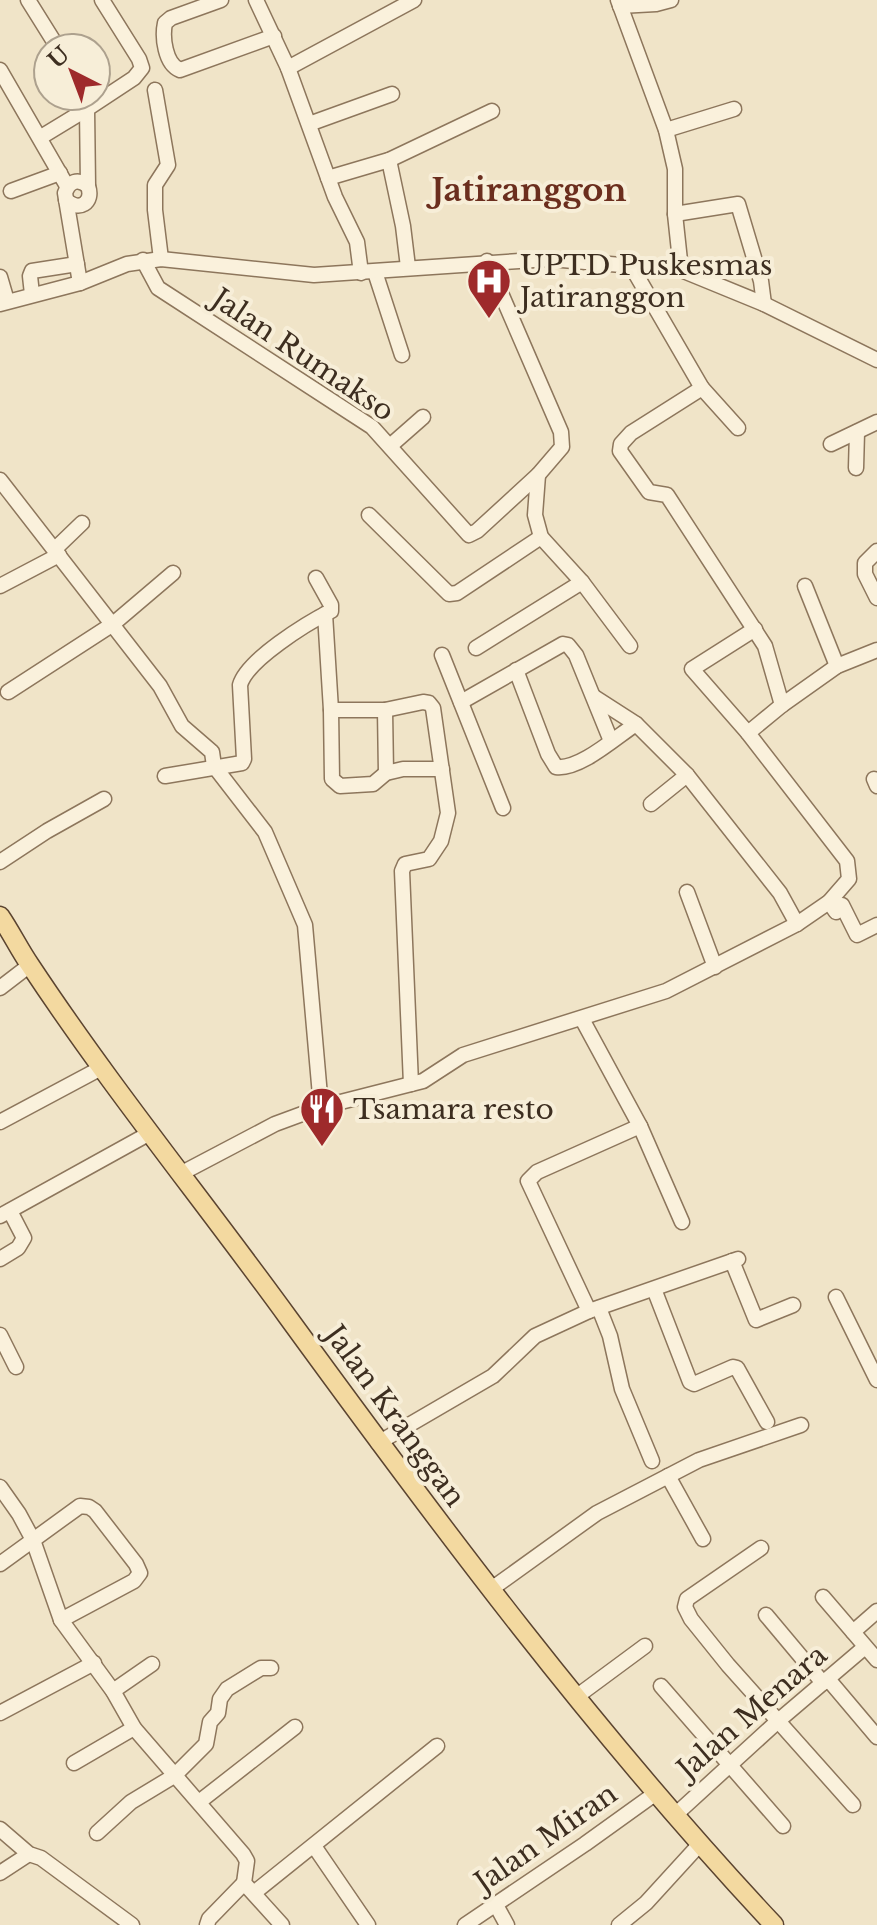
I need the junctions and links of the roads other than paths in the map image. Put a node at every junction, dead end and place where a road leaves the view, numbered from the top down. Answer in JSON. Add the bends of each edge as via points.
{"nodes":[{"id":1,"x":28,"y":0,"type":"edge"},
{"id":2,"x":102,"y":0,"type":"edge"},
{"id":3,"x":221,"y":0,"type":"edge"},
{"id":4,"x":256,"y":0,"type":"edge"},
{"id":5,"x":414,"y":0,"type":"edge"},
{"id":6,"x":671,"y":0,"type":"edge"},
{"id":7,"x":619,"y":3,"type":"edge"},
{"id":8,"x":48,"y":32,"type":"edge"},
{"id":9,"x":274,"y":36,"type":"junction"},
{"id":10,"x":288,"y":68,"type":"junction"},
{"id":11,"x":0,"y":70,"type":"edge"},
{"id":12,"x":112,"y":90,"type":"edge"},
{"id":13,"x":155,"y":90,"type":"dead end"},
{"id":14,"x":392,"y":94,"type":"dead end"},
{"id":15,"x":734,"y":109,"type":"dead end"},
{"id":16,"x":492,"y":111,"type":"dead end"},
{"id":17,"x":76,"y":112,"type":"edge"},
{"id":18,"x":89,"y":112,"type":"edge"},
{"id":19,"x":309,"y":124,"type":"junction"},
{"id":20,"x":666,"y":130,"type":"junction"},
{"id":21,"x":41,"y":137,"type":"junction"},
{"id":22,"x":389,"y":160,"type":"junction"},
{"id":23,"x":328,"y":178,"type":"junction"},
{"id":24,"x":65,"y":186,"type":"junction"},
{"id":25,"x":88,"y":186,"type":"junction"},
{"id":26,"x":11,"y":191,"type":"dead end"},
{"id":27,"x":675,"y":214,"type":"junction"},
{"id":28,"x":161,"y":259,"type":"junction"},
{"id":29,"x":143,"y":260,"type":"junction"},
{"id":30,"x":487,"y":261,"type":"junction"},
{"id":31,"x":77,"y":264,"type":"junction"},
{"id":32,"x":630,"y":264,"type":"junction"},
{"id":33,"x":408,"y":267,"type":"junction"},
{"id":34,"x":681,"y":270,"type":"junction"},
{"id":35,"x":368,"y":273,"type":"junction"},
{"id":36,"x":0,"y":277,"type":"edge"},
{"id":37,"x":80,"y":283,"type":"junction"},
{"id":38,"x":32,"y":294,"type":"junction"},
{"id":39,"x":4,"y":303,"type":"edge"},
{"id":40,"x":764,"y":304,"type":"junction"},
{"id":41,"x":402,"y":355,"type":"dead end"},
{"id":42,"x":877,"y":360,"type":"edge"},
{"id":43,"x":702,"y":388,"type":"junction"},
{"id":44,"x":423,"y":417,"type":"dead end"},
{"id":45,"x":877,"y":422,"type":"edge"},
{"id":46,"x":738,"y":428,"type":"dead end"},
{"id":47,"x":857,"y":432,"type":"junction"},
{"id":48,"x":831,"y":444,"type":"dead end"},
{"id":49,"x":390,"y":446,"type":"junction"},
{"id":50,"x":856,"y":468,"type":"dead end"},
{"id":51,"x":538,"y":475,"type":"junction"},
{"id":52,"x":0,"y":480,"type":"edge"},
{"id":53,"x":369,"y":515,"type":"dead end"},
{"id":54,"x":82,"y":523,"type":"dead end"},
{"id":55,"x":541,"y":537,"type":"junction"},
{"id":56,"x":877,"y":551,"type":"edge"},
{"id":57,"x":57,"y":552,"type":"junction"},
{"id":58,"x":173,"y":573,"type":"dead end"},
{"id":59,"x":316,"y":578,"type":"dead end"},
{"id":60,"x":582,"y":582,"type":"junction"},
{"id":61,"x":0,"y":586,"type":"edge"},
{"id":62,"x":805,"y":586,"type":"dead end"},
{"id":63,"x":877,"y":598,"type":"edge"},
{"id":64,"x":325,"y":614,"type":"junction"},
{"id":65,"x":113,"y":624,"type":"junction"},
{"id":66,"x":755,"y":629,"type":"junction"},
{"id":67,"x":630,"y":646,"type":"dead end"},
{"id":68,"x":476,"y":648,"type":"dead end"},
{"id":69,"x":877,"y":650,"type":"edge"},
{"id":70,"x":442,"y":655,"type":"dead end"},
{"id":71,"x":837,"y":666,"type":"junction"},
{"id":72,"x":516,"y":670,"type":"junction"},
{"id":73,"x":8,"y":692,"type":"dead end"},
{"id":74,"x":594,"y":697,"type":"junction"},
{"id":75,"x":461,"y":702,"type":"junction"},
{"id":76,"x":782,"y":705,"type":"junction"},
{"id":77,"x":331,"y":710,"type":"junction"},
{"id":78,"x":385,"y":710,"type":"junction"},
{"id":79,"x":636,"y":724,"type":"junction"},
{"id":80,"x":748,"y":733,"type":"junction"},
{"id":81,"x":611,"y":741,"type":"junction"},
{"id":82,"x":214,"y":766,"type":"junction"},
{"id":83,"x":442,"y":769,"type":"junction"},
{"id":84,"x":386,"y":773,"type":"junction"},
{"id":85,"x":687,"y":775,"type":"junction"},
{"id":86,"x":165,"y":776,"type":"dead end"},
{"id":87,"x":104,"y":799,"type":"dead end"},
{"id":88,"x":651,"y":804,"type":"dead end"},
{"id":89,"x":503,"y":808,"type":"dead end"},
{"id":90,"x":0,"y":862,"type":"edge"},
{"id":91,"x":687,"y":892,"type":"dead end"},
{"id":92,"x":829,"y":902,"type":"junction"},
{"id":93,"x":0,"y":916,"type":"edge"},
{"id":94,"x":797,"y":924,"type":"junction"},
{"id":95,"x":877,"y":925,"type":"edge"},
{"id":96,"x":30,"y":965,"type":"junction"},
{"id":97,"x":715,"y":967,"type":"junction"},
{"id":98,"x":0,"y":988,"type":"edge"},
{"id":99,"x":582,"y":1019,"type":"junction"},
{"id":100,"x":103,"y":1067,"type":"junction"},
{"id":101,"x":411,"y":1084,"type":"junction"},
{"id":102,"x":321,"y":1107,"type":"junction"},
{"id":103,"x":0,"y":1122,"type":"edge"},
{"id":104,"x":640,"y":1126,"type":"junction"},
{"id":105,"x":150,"y":1133,"type":"junction"},
{"id":106,"x":180,"y":1174,"type":"junction"},
{"id":107,"x":3,"y":1212,"type":"edge"},
{"id":108,"x":682,"y":1222,"type":"dead end"},
{"id":109,"x":0,"y":1259,"type":"edge"},
{"id":110,"x":654,"y":1289,"type":"junction"},
{"id":111,"x":836,"y":1297,"type":"dead end"},
{"id":112,"x":793,"y":1305,"type":"dead end"},
{"id":113,"x":594,"y":1310,"type":"junction"},
{"id":114,"x":0,"y":1335,"type":"edge"},
{"id":115,"x":16,"y":1367,"type":"dead end"},
{"id":116,"x":877,"y":1380,"type":"edge"},
{"id":117,"x":767,"y":1422,"type":"dead end"},
{"id":118,"x":801,"y":1425,"type":"dead end"},
{"id":119,"x":378,"y":1443,"type":"junction"},
{"id":120,"x":652,"y":1461,"type":"dead end"},
{"id":121,"x":668,"y":1476,"type":"junction"},
{"id":122,"x":0,"y":1487,"type":"edge"},
{"id":123,"x":703,"y":1539,"type":"dead end"},
{"id":124,"x":33,"y":1540,"type":"junction"},
{"id":125,"x":761,"y":1548,"type":"dead end"},
{"id":126,"x":0,"y":1564,"type":"edge"},
{"id":127,"x":490,"y":1590,"type":"junction"},
{"id":128,"x":823,"y":1597,"type":"dead end"},
{"id":129,"x":877,"y":1611,"type":"edge"},
{"id":130,"x":766,"y":1615,"type":"dead end"},
{"id":131,"x":61,"y":1620,"type":"junction"},
{"id":132,"x":853,"y":1632,"type":"junction"},
{"id":133,"x":645,"y":1646,"type":"dead end"},
{"id":134,"x":865,"y":1647,"type":"junction"},
{"id":135,"x":877,"y":1660,"type":"edge"},
{"id":136,"x":94,"y":1663,"type":"junction"},
{"id":137,"x":152,"y":1664,"type":"dead end"},
{"id":138,"x":271,"y":1668,"type":"dead end"},
{"id":139,"x":826,"y":1681,"type":"junction"},
{"id":140,"x":661,"y":1686,"type":"dead end"},
{"id":141,"x":113,"y":1691,"type":"junction"},
{"id":142,"x":576,"y":1697,"type":"junction"},
{"id":143,"x":0,"y":1713,"type":"edge"},
{"id":144,"x":778,"y":1721,"type":"junction"},
{"id":145,"x":295,"y":1727,"type":"dead end"},
{"id":146,"x":134,"y":1728,"type":"junction"},
{"id":147,"x":877,"y":1737,"type":"edge"},
{"id":148,"x":437,"y":1746,"type":"dead end"},
{"id":149,"x":74,"y":1763,"type":"dead end"},
{"id":150,"x":729,"y":1767,"type":"junction"},
{"id":151,"x":174,"y":1776,"type":"junction"},
{"id":152,"x":656,"y":1793,"type":"junction"},
{"id":153,"x":199,"y":1802,"type":"junction"},
{"id":154,"x":853,"y":1805,"type":"dead end"},
{"id":155,"x":674,"y":1816,"type":"junction"},
{"id":156,"x":783,"y":1826,"type":"dead end"},
{"id":157,"x":0,"y":1829,"type":"edge"},
{"id":158,"x":97,"y":1833,"type":"dead end"},
{"id":159,"x":699,"y":1845,"type":"junction"},
{"id":160,"x":314,"y":1846,"type":"junction"},
{"id":161,"x":29,"y":1854,"type":"junction"},
{"id":162,"x":0,"y":1873,"type":"edge"},
{"id":163,"x":249,"y":1888,"type":"junction"},
{"id":164,"x":496,"y":1905,"type":"junction"},
{"id":165,"x":132,"y":1925,"type":"edge"},
{"id":166,"x":207,"y":1925,"type":"edge"},
{"id":167,"x":282,"y":1925,"type":"edge"},
{"id":168,"x":368,"y":1925,"type":"edge"},
{"id":169,"x":465,"y":1925,"type":"edge"},
{"id":170,"x":507,"y":1925,"type":"edge"},
{"id":171,"x":619,"y":1925,"type":"edge"},
{"id":172,"x":774,"y":1925,"type":"edge"}],
"edges":[{"from":1,"to":8,"type":"street"},
{"from":2,"to":12,"type":"street","via":[[142,68]]},
{"from":3,"to":9,"type":"street","via":[[165,23],[173,67],[180,70]]},
{"from":4,"to":9,"type":"street"},
{"from":5,"to":10,"type":"street"},
{"from":6,"to":7,"type":"street"},
{"from":7,"to":20,"type":"street"},
{"from":9,"to":10,"type":"street"},
{"from":10,"to":19,"type":"street"},
{"from":11,"to":21,"type":"street"},
{"from":13,"to":28,"type":"street","via":[[168,165],[155,185]]},
{"from":14,"to":19,"type":"street"},
{"from":15,"to":20,"type":"street"},
{"from":16,"to":22,"type":"street"},
{"from":17,"to":21,"type":"street"},
{"from":18,"to":25,"type":"street"},
{"from":19,"to":23,"type":"street"},
{"from":20,"to":27,"type":"street","via":[[675,169]]},
{"from":21,"to":24,"type":"street"},
{"from":22,"to":23,"type":"street"},
{"from":22,"to":33,"type":"street"},
{"from":23,"to":35,"type":"street"},
{"from":24,"to":25,"type":"street","via":[[74,181]]},
{"from":24,"to":25,"type":"street","via":[[73,205],[81,206],[91,194]]},
{"from":24,"to":26,"type":"street"},
{"from":24,"to":31,"type":"street"},
{"from":27,"to":34,"type":"street"},
{"from":27,"to":40,"type":"street","via":[[738,204]]},
{"from":28,"to":29,"type":"street"},
{"from":28,"to":35,"type":"street","via":[[314,275]]},
{"from":29,"to":37,"type":"street"},
{"from":29,"to":49,"type":"street","name":"Jalan Rumakso","via":[[158,288],[372,427]]},
{"from":30,"to":32,"type":"street"},
{"from":30,"to":33,"type":"street"},
{"from":30,"to":51,"type":"street","via":[[561,432],[562,447]]},
{"from":31,"to":37,"type":"street"},
{"from":31,"to":38,"type":"street","via":[[32,271]]},
{"from":32,"to":34,"type":"street"},
{"from":32,"to":43,"type":"street"},
{"from":33,"to":35,"type":"street"},
{"from":34,"to":40,"type":"street"},
{"from":35,"to":41,"type":"street"},
{"from":36,"to":39,"type":"street"},
{"from":37,"to":38,"type":"street"},
{"from":38,"to":39,"type":"street"},
{"from":40,"to":42,"type":"street"},
{"from":43,"to":46,"type":"street"},
{"from":43,"to":66,"type":"street","via":[[631,433],[620,451],[649,492],[667,495]]},
{"from":44,"to":49,"type":"street"},
{"from":45,"to":47,"type":"street"},
{"from":47,"to":48,"type":"street"},
{"from":47,"to":50,"type":"street"},
{"from":49,"to":51,"type":"street","name":"Jalan Rumakso","via":[[469,535]]},
{"from":51,"to":55,"type":"street","via":[[535,515]]},
{"from":52,"to":57,"type":"street"},
{"from":53,"to":55,"type":"street","via":[[449,594]]},
{"from":54,"to":57,"type":"street"},
{"from":55,"to":60,"type":"street"},
{"from":56,"to":63,"type":"street","via":[[865,563],[865,574]]},
{"from":57,"to":61,"type":"street"},
{"from":57,"to":65,"type":"street"},
{"from":58,"to":65,"type":"street"},
{"from":59,"to":64,"type":"street","via":[[331,605]]},
{"from":60,"to":67,"type":"street"},
{"from":60,"to":68,"type":"street"},
{"from":62,"to":71,"type":"street"},
{"from":64,"to":77,"type":"street"},
{"from":64,"to":82,"type":"street","via":[[247,669],[240,685],[244,759]]},
{"from":65,"to":73,"type":"street"},
{"from":65,"to":82,"type":"street","via":[[160,686],[182,726],[212,752]]},
{"from":66,"to":76,"type":"street"},
{"from":66,"to":80,"type":"street","via":[[692,669]]},
{"from":69,"to":71,"type":"street"},
{"from":70,"to":75,"type":"street"},
{"from":71,"to":76,"type":"street"},
{"from":72,"to":74,"type":"street","via":[[568,645]]},
{"from":72,"to":75,"type":"street"},
{"from":72,"to":81,"type":"street","via":[[556,767],[570,766]]},
{"from":74,"to":79,"type":"street"},
{"from":74,"to":81,"type":"street"},
{"from":75,"to":89,"type":"street"},
{"from":76,"to":80,"type":"street"},
{"from":77,"to":78,"type":"street"},
{"from":77,"to":84,"type":"street","via":[[332,779],[340,786],[373,784]]},
{"from":78,"to":83,"type":"street","via":[[429,703]]},
{"from":78,"to":84,"type":"street"},
{"from":79,"to":81,"type":"street"},
{"from":79,"to":85,"type":"street"},
{"from":80,"to":92,"type":"street","via":[[847,861],[849,879]]},
{"from":82,"to":86,"type":"street"},
{"from":82,"to":102,"type":"street","via":[[265,832],[305,925]]},
{"from":83,"to":84,"type":"street"},
{"from":83,"to":101,"type":"street","via":[[448,813],[441,841],[429,859],[405,864],[402,871]]},
{"from":85,"to":88,"type":"street"},
{"from":85,"to":94,"type":"street","via":[[780,893]]},
{"from":87,"to":90,"type":"street"},
{"from":91,"to":97,"type":"street"},
{"from":92,"to":94,"type":"street"},
{"from":92,"to":95,"type":"street","via":[[836,912],[842,905],[857,935]]},
{"from":93,"to":96,"type":"main road","name":"Jalan Kranggan"},
{"from":94,"to":97,"type":"street"},
{"from":96,"to":98,"type":"street"},
{"from":96,"to":100,"type":"main road","name":"Jalan Kranggan"},
{"from":97,"to":99,"type":"street","via":[[666,991]]},
{"from":99,"to":101,"type":"street","via":[[463,1055]]},
{"from":99,"to":104,"type":"street"},
{"from":100,"to":103,"type":"street"},
{"from":100,"to":105,"type":"main road","name":"Jalan Kranggan"},
{"from":101,"to":102,"type":"street"},
{"from":102,"to":106,"type":"street","via":[[275,1124]]},
{"from":104,"to":108,"type":"street"},
{"from":104,"to":113,"type":"street","via":[[537,1172],[528,1181]]},
{"from":105,"to":106,"type":"main road","name":"Jalan Kranggan"},
{"from":105,"to":107,"type":"street"},
{"from":106,"to":119,"type":"main road","name":"Jalan Kranggan"},
{"from":107,"to":109,"type":"street","via":[[24,1238]]},
{"from":110,"to":112,"type":"street","via":[[735,1260],[756,1320]]},
{"from":110,"to":113,"type":"street"},
{"from":110,"to":117,"type":"street","via":[[690,1382],[737,1368]]},
{"from":111,"to":116,"type":"street"},
{"from":113,"to":119,"type":"street","via":[[535,1336],[493,1376]]},
{"from":113,"to":120,"type":"street","via":[[610,1336],[622,1389]]},
{"from":114,"to":115,"type":"street"},
{"from":118,"to":121,"type":"street"},
{"from":119,"to":127,"type":"main road","name":"Jalan Kranggan"},
{"from":121,"to":123,"type":"street"},
{"from":121,"to":127,"type":"street","via":[[597,1513]]},
{"from":122,"to":124,"type":"street"},
{"from":124,"to":126,"type":"street"},
{"from":124,"to":131,"type":"street"},
{"from":124,"to":131,"type":"street","via":[[85,1506],[100,1517],[140,1569],[134,1581]]},
{"from":125,"to":144,"type":"street","via":[[685,1604],[691,1619]]},
{"from":127,"to":142,"type":"main road","name":"Jalan Kranggan"},
{"from":128,"to":132,"type":"street"},
{"from":129,"to":132,"type":"street","name":"Jalan Menara"},
{"from":130,"to":139,"type":"street"},
{"from":131,"to":136,"type":"street"},
{"from":132,"to":134,"type":"street"},
{"from":133,"to":142,"type":"street"},
{"from":134,"to":135,"type":"street"},
{"from":134,"to":139,"type":"street","name":"Jalan Menara"},
{"from":136,"to":141,"type":"street"},
{"from":136,"to":143,"type":"street"},
{"from":137,"to":141,"type":"street"},
{"from":138,"to":151,"type":"street","via":[[261,1668],[227,1689],[210,1722],[206,1744]]},
{"from":139,"to":144,"type":"street","name":"Jalan Menara"},
{"from":139,"to":147,"type":"street"},
{"from":140,"to":150,"type":"street"},
{"from":141,"to":146,"type":"street"},
{"from":142,"to":152,"type":"main road","name":"Jalan Kranggan"},
{"from":144,"to":150,"type":"street","name":"Jalan Menara"},
{"from":144,"to":154,"type":"street"},
{"from":145,"to":153,"type":"street"},
{"from":146,"to":149,"type":"street"},
{"from":146,"to":151,"type":"street"},
{"from":148,"to":160,"type":"street"},
{"from":150,"to":155,"type":"street","name":"Jalan Menara"},
{"from":150,"to":156,"type":"street"},
{"from":151,"to":153,"type":"street"},
{"from":151,"to":158,"type":"street","via":[[131,1802]]},
{"from":152,"to":155,"type":"main road","name":"Jalan Kranggan"},
{"from":152,"to":164,"type":"street","name":"Jalan Miran"},
{"from":153,"to":163,"type":"street","via":[[243,1854]]},
{"from":155,"to":159,"type":"main road","name":"Jalan Kranggan"},
{"from":157,"to":161,"type":"street"},
{"from":159,"to":171,"type":"street"},
{"from":159,"to":172,"type":"main road","name":"Jalan Kranggan"},
{"from":160,"to":163,"type":"street"},
{"from":160,"to":168,"type":"street"},
{"from":161,"to":162,"type":"street"},
{"from":161,"to":165,"type":"street"},
{"from":163,"to":166,"type":"street"},
{"from":163,"to":167,"type":"street"},
{"from":164,"to":169,"type":"street","name":"Jalan Miran"},
{"from":164,"to":170,"type":"street"}]}
